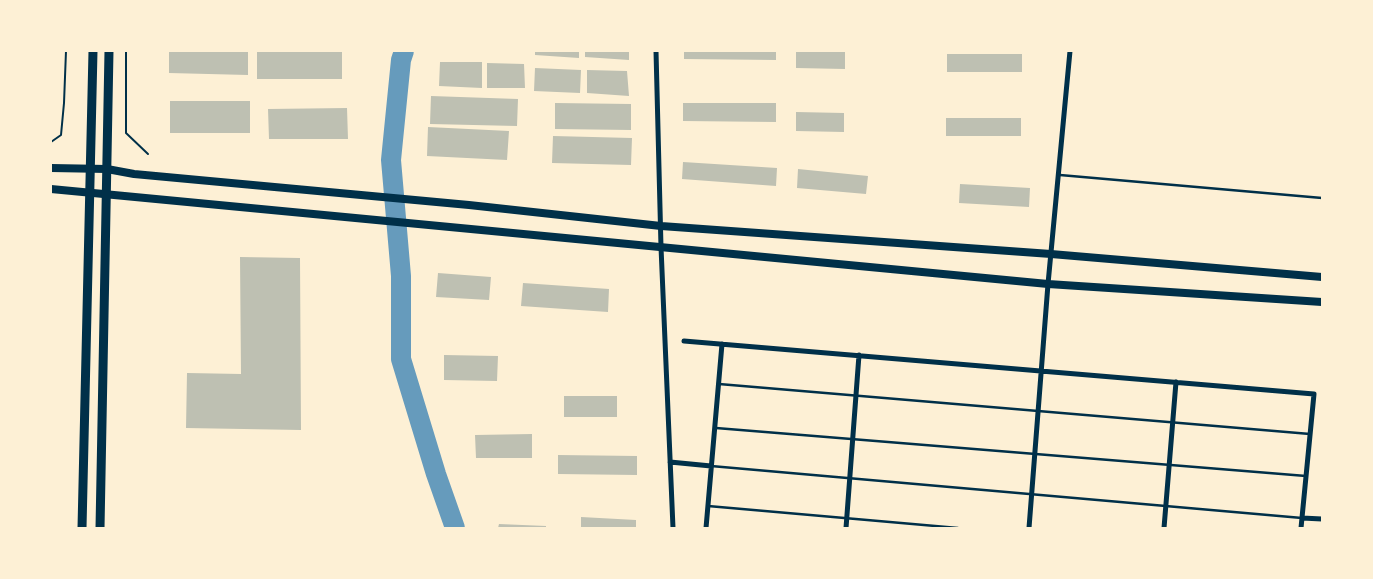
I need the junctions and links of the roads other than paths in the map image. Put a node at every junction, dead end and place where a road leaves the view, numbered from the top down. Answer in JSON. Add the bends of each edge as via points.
{"nodes":[{"id":1,"x":93,"y":51,"type":"edge"},
{"id":2,"x":109,"y":51,"type":"edge"},
{"id":3,"x":656,"y":51,"type":"edge"},
{"id":4,"x":1070,"y":51,"type":"edge"},
{"id":5,"x":90,"y":167,"type":"junction"},
{"id":6,"x":51,"y":168,"type":"edge"},
{"id":7,"x":107,"y":169,"type":"junction"},
{"id":8,"x":1058,"y":175,"type":"junction"},
{"id":9,"x":51,"y":188,"type":"edge"},
{"id":10,"x":89,"y":192,"type":"junction"},
{"id":11,"x":106,"y":194,"type":"junction"},
{"id":12,"x":1322,"y":198,"type":"edge"},
{"id":13,"x":661,"y":226,"type":"junction"},
{"id":14,"x":662,"y":247,"type":"junction"},
{"id":15,"x":1051,"y":254,"type":"junction"},
{"id":16,"x":1322,"y":277,"type":"edge"},
{"id":17,"x":1048,"y":284,"type":"junction"},
{"id":18,"x":1322,"y":302,"type":"edge"},
{"id":19,"x":684,"y":341,"type":"dead end"},
{"id":20,"x":722,"y":344,"type":"junction"},
{"id":21,"x":859,"y":355,"type":"junction"},
{"id":22,"x":1042,"y":371,"type":"junction"},
{"id":23,"x":1176,"y":382,"type":"junction"},
{"id":24,"x":719,"y":384,"type":"junction"},
{"id":25,"x":856,"y":396,"type":"junction"},
{"id":26,"x":1038,"y":411,"type":"junction"},
{"id":27,"x":1173,"y":423,"type":"junction"},
{"id":28,"x":715,"y":428,"type":"junction"},
{"id":29,"x":1310,"y":434,"type":"junction"},
{"id":30,"x":853,"y":440,"type":"junction"},
{"id":31,"x":1035,"y":454,"type":"junction"},
{"id":32,"x":670,"y":462,"type":"junction"},
{"id":33,"x":1170,"y":465,"type":"junction"},
{"id":34,"x":711,"y":466,"type":"junction"},
{"id":35,"x":1306,"y":476,"type":"junction"},
{"id":36,"x":850,"y":479,"type":"junction"},
{"id":37,"x":1032,"y":494,"type":"junction"},
{"id":38,"x":708,"y":506,"type":"junction"},
{"id":39,"x":1166,"y":506,"type":"junction"},
{"id":40,"x":847,"y":518,"type":"junction"},
{"id":41,"x":1302,"y":518,"type":"junction"},
{"id":42,"x":1322,"y":519,"type":"edge"},
{"id":43,"x":82,"y":528,"type":"edge"},
{"id":44,"x":100,"y":528,"type":"edge"},
{"id":45,"x":673,"y":528,"type":"edge"},
{"id":46,"x":706,"y":528,"type":"edge"},
{"id":47,"x":846,"y":528,"type":"edge"},
{"id":48,"x":958,"y":528,"type":"edge"},
{"id":49,"x":1030,"y":528,"type":"edge"},
{"id":50,"x":1164,"y":528,"type":"edge"},
{"id":51,"x":1301,"y":528,"type":"edge"}],
"edges":[{"from":1,"to":5,"type":"main road"},
{"from":2,"to":7,"type":"main road"},
{"from":3,"to":13,"type":"street"},
{"from":4,"to":8,"type":"street"},
{"from":5,"to":6,"type":"main road"},
{"from":5,"to":7,"type":"main road"},
{"from":5,"to":10,"type":"main road"},
{"from":7,"to":11,"type":"main road"},
{"from":7,"to":13,"type":"main road"},
{"from":8,"to":12,"type":"lane"},
{"from":8,"to":15,"type":"street"},
{"from":9,"to":10,"type":"main road"},
{"from":10,"to":11,"type":"main road"},
{"from":10,"to":43,"type":"main road"},
{"from":11,"to":14,"type":"main road"},
{"from":11,"to":44,"type":"main road"},
{"from":13,"to":14,"type":"street"},
{"from":13,"to":15,"type":"main road"},
{"from":14,"to":17,"type":"main road"},
{"from":14,"to":32,"type":"street"},
{"from":15,"to":16,"type":"main road"},
{"from":15,"to":17,"type":"street"},
{"from":17,"to":18,"type":"main road"},
{"from":17,"to":22,"type":"street"},
{"from":19,"to":20,"type":"street"},
{"from":20,"to":21,"type":"street"},
{"from":20,"to":24,"type":"street"},
{"from":21,"to":22,"type":"street"},
{"from":21,"to":25,"type":"street"},
{"from":22,"to":23,"type":"street"},
{"from":22,"to":26,"type":"street"},
{"from":23,"to":27,"type":"street"},
{"from":23,"to":29,"type":"street","via":[[1314,394]]},
{"from":24,"to":25,"type":"lane"},
{"from":24,"to":28,"type":"street"},
{"from":25,"to":26,"type":"lane"},
{"from":25,"to":30,"type":"street"},
{"from":26,"to":27,"type":"lane"},
{"from":26,"to":31,"type":"street"},
{"from":27,"to":29,"type":"lane"},
{"from":27,"to":33,"type":"street"},
{"from":28,"to":30,"type":"lane"},
{"from":28,"to":34,"type":"street"},
{"from":29,"to":35,"type":"street"},
{"from":30,"to":31,"type":"lane"},
{"from":30,"to":36,"type":"street"},
{"from":31,"to":33,"type":"lane"},
{"from":31,"to":37,"type":"street"},
{"from":32,"to":34,"type":"street"},
{"from":32,"to":45,"type":"street"},
{"from":33,"to":35,"type":"lane"},
{"from":33,"to":39,"type":"street"},
{"from":34,"to":36,"type":"lane"},
{"from":34,"to":38,"type":"street"},
{"from":35,"to":41,"type":"street"},
{"from":36,"to":37,"type":"lane"},
{"from":36,"to":40,"type":"street"},
{"from":37,"to":39,"type":"lane"},
{"from":37,"to":49,"type":"street"},
{"from":38,"to":40,"type":"lane"},
{"from":38,"to":46,"type":"street"},
{"from":39,"to":41,"type":"lane"},
{"from":39,"to":50,"type":"street"},
{"from":40,"to":47,"type":"street"},
{"from":40,"to":48,"type":"lane"},
{"from":41,"to":42,"type":"street"},
{"from":41,"to":51,"type":"street"}]}
